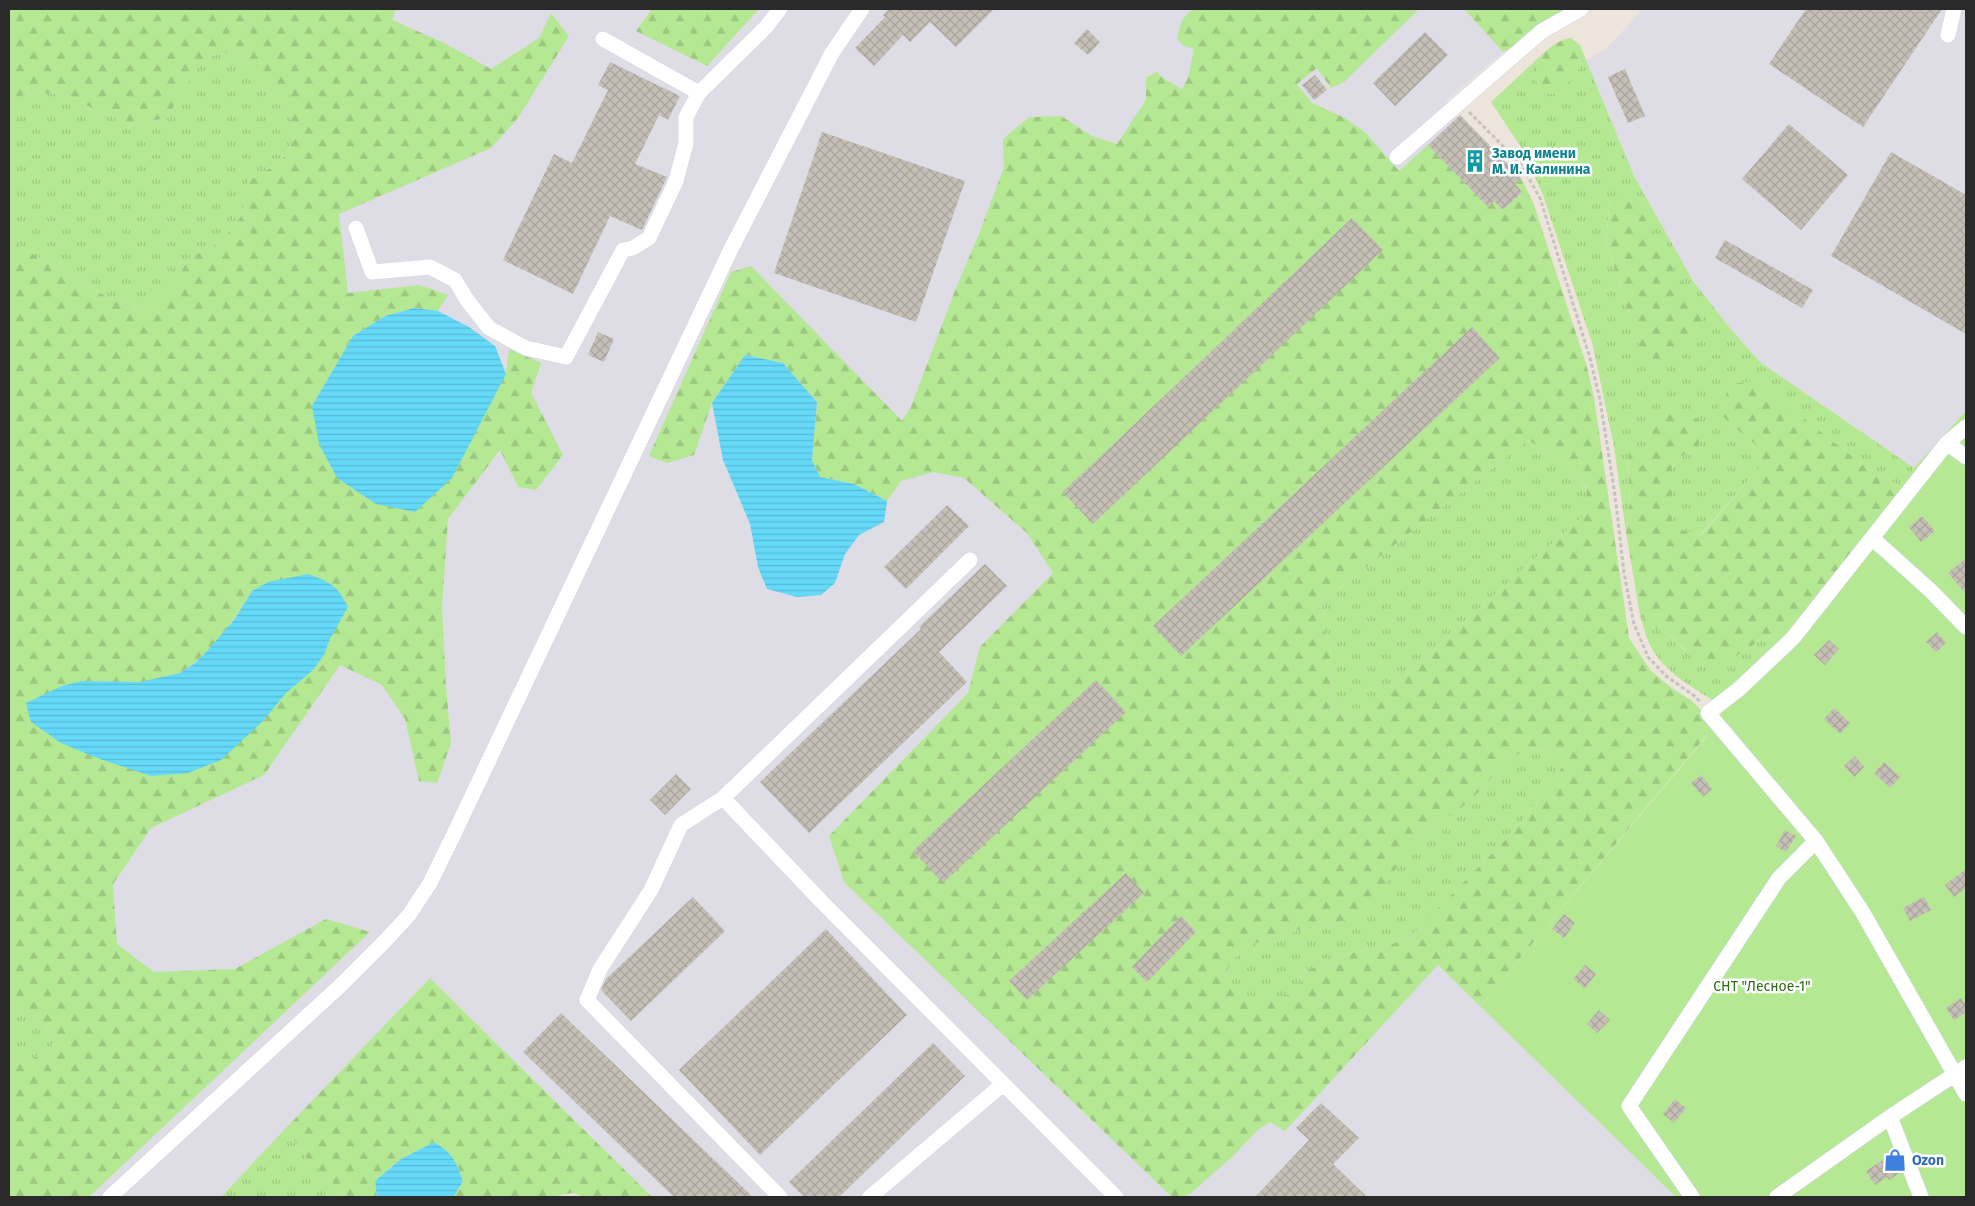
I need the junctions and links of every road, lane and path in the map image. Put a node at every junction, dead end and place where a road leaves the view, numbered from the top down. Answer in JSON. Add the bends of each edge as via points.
{"nodes":[{"id":1,"x":780,"y":9,"type":"edge"},
{"id":2,"x":862,"y":9,"type":"edge"},
{"id":3,"x":1581,"y":9,"type":"edge"},
{"id":4,"x":1954,"y":9,"type":"edge"},
{"id":5,"x":1948,"y":36,"type":"dead end"},
{"id":6,"x":603,"y":39,"type":"dead end"},
{"id":7,"x":699,"y":93,"type":"junction"},
{"id":8,"x":1461,"y":101,"type":"junction"},
{"id":9,"x":1397,"y":157,"type":"dead end"},
{"id":10,"x":356,"y":228,"type":"dead end"},
{"id":11,"x":1966,"y":427,"type":"edge"},
{"id":12,"x":1947,"y":443,"type":"junction"},
{"id":13,"x":1966,"y":457,"type":"edge"},
{"id":14,"x":1872,"y":538,"type":"junction"},
{"id":15,"x":970,"y":560,"type":"dead end"},
{"id":16,"x":1966,"y":627,"type":"edge"},
{"id":17,"x":1708,"y":713,"type":"junction"},
{"id":18,"x":723,"y":798,"type":"junction"},
{"id":19,"x":1816,"y":840,"type":"junction"},
{"id":20,"x":1961,"y":1071,"type":"edge"},
{"id":21,"x":1002,"y":1084,"type":"junction"},
{"id":22,"x":1966,"y":1094,"type":"edge"},
{"id":23,"x":1890,"y":1118,"type":"junction"},
{"id":24,"x":110,"y":1197,"type":"edge"},
{"id":25,"x":780,"y":1197,"type":"edge"},
{"id":26,"x":870,"y":1197,"type":"edge"},
{"id":27,"x":1116,"y":1197,"type":"edge"},
{"id":28,"x":1692,"y":1197,"type":"edge"},
{"id":29,"x":1776,"y":1197,"type":"edge"},
{"id":30,"x":1921,"y":1197,"type":"edge"}],
"edges":[{"from":1,"to":7,"type":"street"},
{"from":2,"to":24,"type":"street","via":[[832,53],[730,251],[430,883],[409,915],[341,985]]},
{"from":3,"to":8,"type":"street","via":[[1542,31]]},
{"from":4,"to":5,"type":"street"},
{"from":6,"to":7,"type":"street"},
{"from":7,"to":10,"type":"street","via":[[686,116],[686,143],[676,181],[648,238],[633,248],[623,250],[566,357],[526,348],[489,328],[455,280],[430,267],[372,272]]},
{"from":8,"to":9,"type":"street"},
{"from":8,"to":17,"type":"path","via":[[1520,163],[1540,198],[1600,400],[1634,624],[1648,658],[1666,676],[1696,697]]},
{"from":11,"to":12,"type":"street"},
{"from":12,"to":13,"type":"street"},
{"from":12,"to":14,"type":"street"},
{"from":14,"to":16,"type":"street"},
{"from":14,"to":17,"type":"street","via":[[1793,638],[1739,689]]},
{"from":15,"to":18,"type":"street"},
{"from":17,"to":19,"type":"street"},
{"from":18,"to":21,"type":"street"},
{"from":18,"to":25,"type":"street","via":[[681,825],[651,890],[600,969],[587,1000]]},
{"from":19,"to":20,"type":"street"},
{"from":19,"to":28,"type":"street","via":[[1779,878],[1629,1106]]},
{"from":20,"to":22,"type":"street"},
{"from":20,"to":23,"type":"street"},
{"from":21,"to":26,"type":"street"},
{"from":21,"to":27,"type":"street"},
{"from":23,"to":29,"type":"street"},
{"from":23,"to":30,"type":"street"}]}
